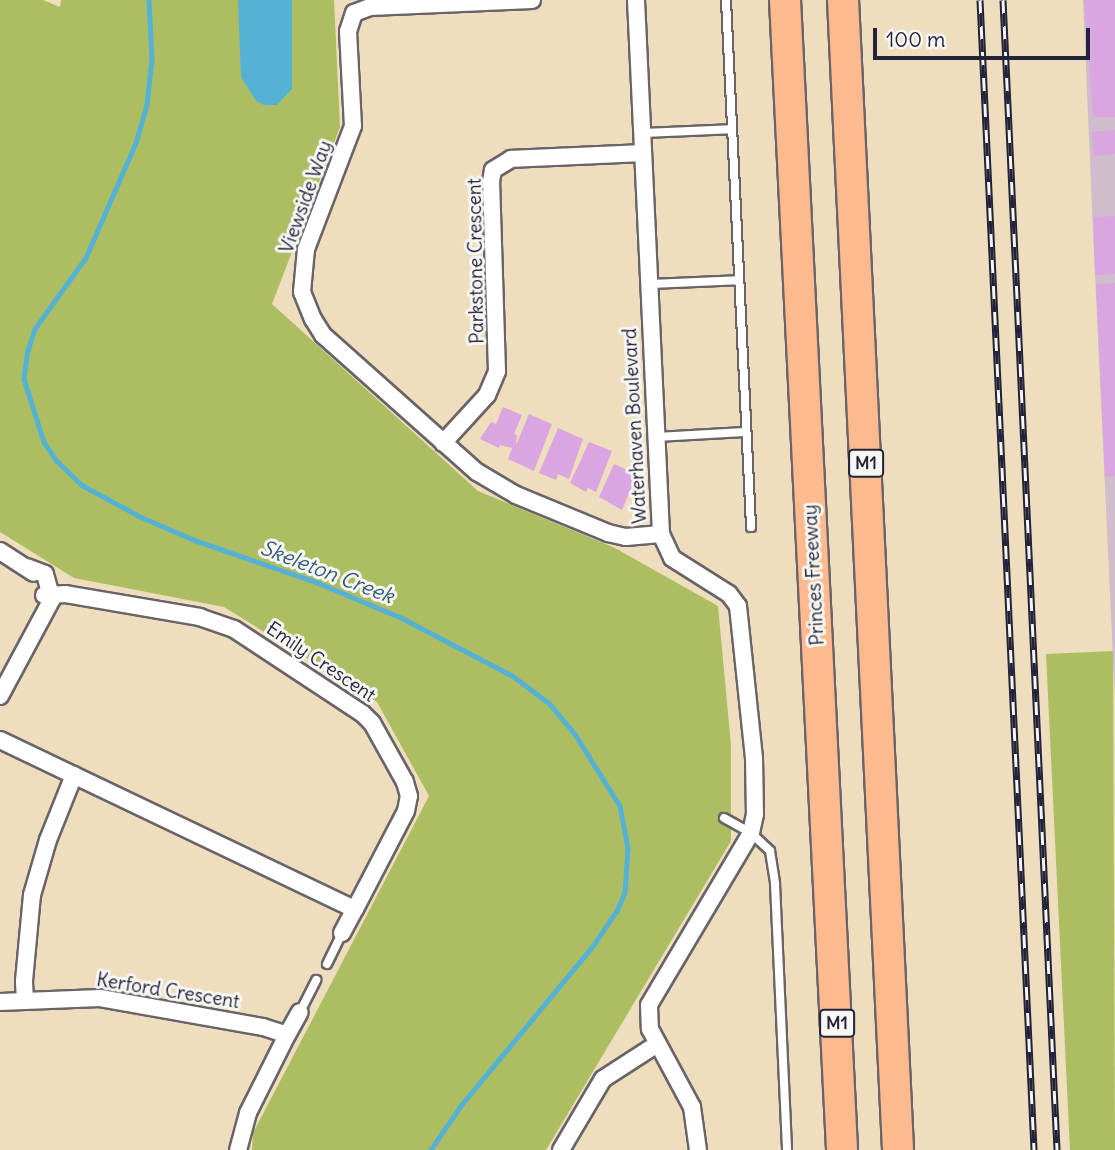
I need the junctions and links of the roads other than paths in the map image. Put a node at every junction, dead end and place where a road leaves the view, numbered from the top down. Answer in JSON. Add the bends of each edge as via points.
{"nodes":[{"id":1,"x":532,"y":0,"type":"edge"},
{"id":2,"x":636,"y":0,"type":"edge"},
{"id":3,"x":726,"y":0,"type":"edge"},
{"id":4,"x":785,"y":0,"type":"edge"},
{"id":5,"x":843,"y":0,"type":"edge"},
{"id":6,"x":440,"y":2,"type":"edge"},
{"id":7,"x":732,"y":129,"type":"junction"},
{"id":8,"x":642,"y":133,"type":"junction"},
{"id":9,"x":642,"y":153,"type":"junction"},
{"id":10,"x":739,"y":280,"type":"junction"},
{"id":11,"x":649,"y":284,"type":"junction"},
{"id":12,"x":745,"y":432,"type":"junction"},
{"id":13,"x":656,"y":437,"type":"junction"},
{"id":14,"x":443,"y":443,"type":"junction"},
{"id":15,"x":751,"y":527,"type":"dead end"},
{"id":16,"x":661,"y":534,"type":"junction"},
{"id":17,"x":0,"y":551,"type":"edge"},
{"id":18,"x":48,"y":594,"type":"junction"},
{"id":19,"x":0,"y":696,"type":"edge"},
{"id":20,"x":0,"y":740,"type":"edge"},
{"id":21,"x":74,"y":775,"type":"junction"},
{"id":22,"x":724,"y":818,"type":"dead end"},
{"id":23,"x":751,"y":833,"type":"junction"},
{"id":24,"x":355,"y":909,"type":"junction"},
{"id":25,"x":342,"y":933,"type":"joint"},
{"id":26,"x":327,"y":964,"type":"dead end"},
{"id":27,"x":316,"y":980,"type":"dead end"},
{"id":28,"x":25,"y":1001,"type":"junction"},
{"id":29,"x":0,"y":1002,"type":"edge"},
{"id":30,"x":300,"y":1012,"type":"joint"},
{"id":31,"x":287,"y":1035,"type":"junction"},
{"id":32,"x":657,"y":1044,"type":"junction"},
{"id":33,"x":238,"y":1150,"type":"edge"},
{"id":34,"x":561,"y":1150,"type":"edge"},
{"id":35,"x":698,"y":1150,"type":"edge"},
{"id":36,"x":787,"y":1150,"type":"edge"},
{"id":37,"x":842,"y":1150,"type":"edge"},
{"id":38,"x":898,"y":1150,"type":"edge"}],
"edges":[{"from":1,"to":6,"type":"street","name":"Viewside Way"},
{"from":2,"to":8,"type":"street","name":"Waterhaven Boulevard"},
{"from":3,"to":7,"type":"lane"},
{"from":4,"to":37,"type":"highway","name":"Princes Freeway","number":"M1"},
{"from":5,"to":38,"type":"highway","number":"M1"},
{"from":6,"to":14,"type":"street","name":"Viewside Way","via":[[370,7],[351,19],[353,126],[306,249],[301,281],[306,305],[323,335]]},
{"from":7,"to":8,"type":"lane"},
{"from":7,"to":10,"type":"lane"},
{"from":8,"to":9,"type":"street","name":"Waterhaven Boulevard"},
{"from":9,"to":11,"type":"street","name":"Waterhaven Boulevard"},
{"from":9,"to":14,"type":"street","name":"Parkstone Crescent","via":[[511,159],[493,170],[497,371],[487,395]]},
{"from":10,"to":11,"type":"lane"},
{"from":10,"to":12,"type":"lane"},
{"from":11,"to":13,"type":"street","name":"Waterhaven Boulevard"},
{"from":12,"to":13,"type":"lane"},
{"from":12,"to":15,"type":"lane"},
{"from":13,"to":16,"type":"street","name":"Waterhaven Boulevard"},
{"from":14,"to":16,"type":"street","name":"Viewside Way","via":[[477,472],[527,499],[615,535]]},
{"from":16,"to":23,"type":"street","name":"Waterhaven Boulevard","via":[[672,558],[729,594],[740,611],[755,768]]},
{"from":17,"to":18,"type":"street","via":[[27,567]]},
{"from":18,"to":19,"type":"street","via":[[42,619]]},
{"from":18,"to":24,"type":"street","name":"Emily Crescent","via":[[220,623],[363,714],[409,796],[406,811]]},
{"from":20,"to":21,"type":"street"},
{"from":21,"to":24,"type":"street"},
{"from":21,"to":28,"type":"street","via":[[32,895]]},
{"from":22,"to":23,"type":"lane"},
{"from":23,"to":32,"type":"street","name":"Waterhaven Boulevard","via":[[649,1005],[650,1029]]},
{"from":23,"to":36,"type":"lane","via":[[770,851],[775,884]]},
{"from":24,"to":25,"type":"street","name":"Emily Crescent"},
{"from":25,"to":26,"type":"lane","name":"Emily Crescent"},
{"from":27,"to":30,"type":"lane"},
{"from":28,"to":29,"type":"street","name":"Kerford Crescent"},
{"from":28,"to":31,"type":"street","name":"Kerford Crescent","via":[[100,998]]},
{"from":30,"to":31,"type":"street"},
{"from":31,"to":33,"type":"street","via":[[241,1128]]},
{"from":32,"to":34,"type":"street","via":[[603,1079]]},
{"from":32,"to":35,"type":"street","name":"Waterhaven Boulevard","via":[[692,1107]]}]}
